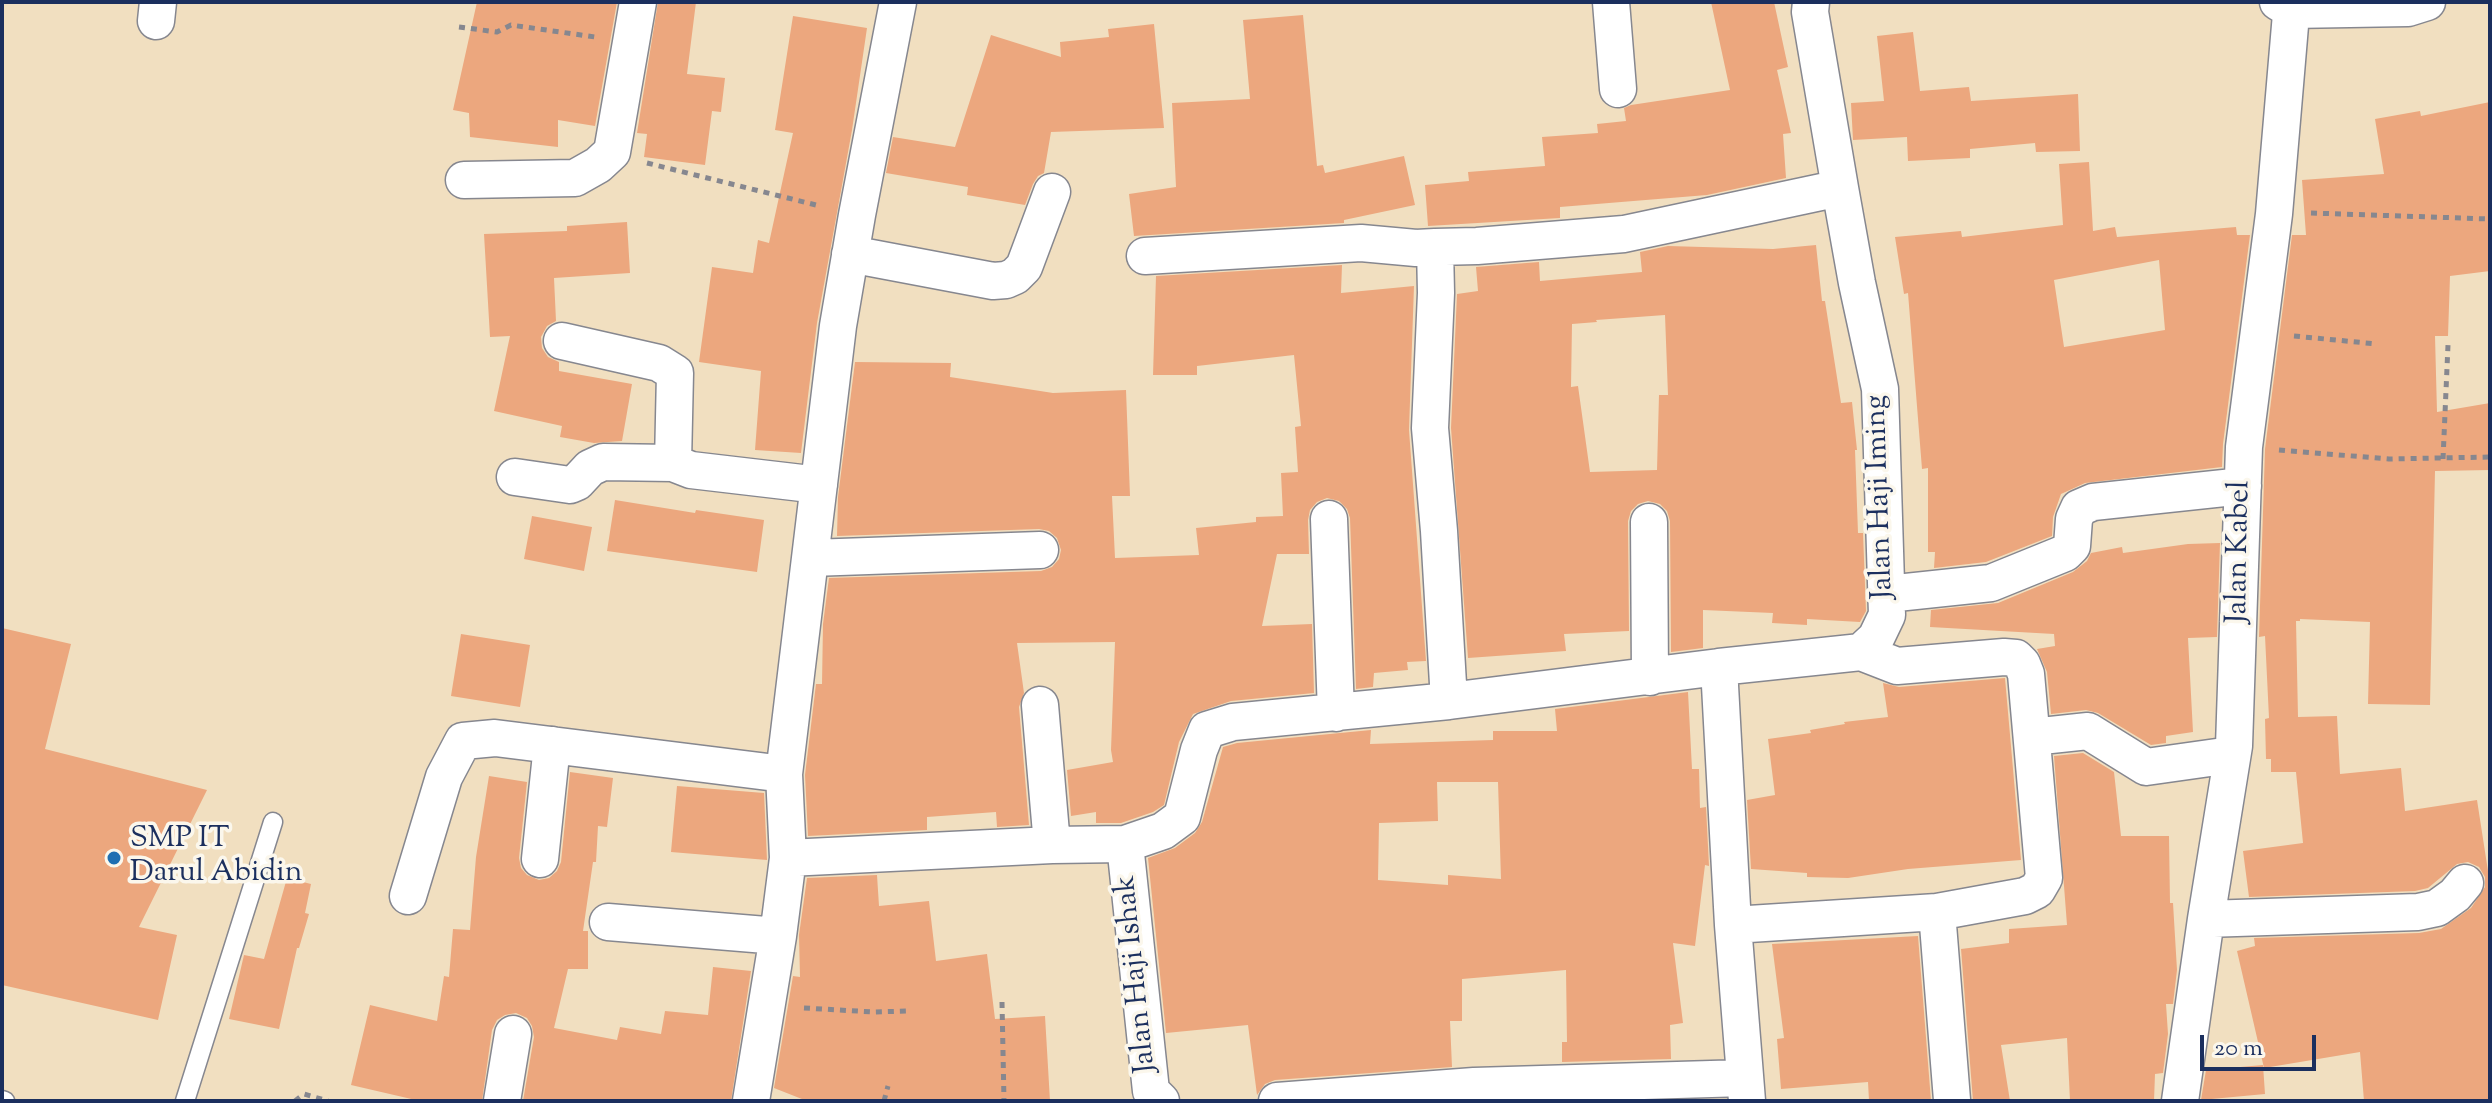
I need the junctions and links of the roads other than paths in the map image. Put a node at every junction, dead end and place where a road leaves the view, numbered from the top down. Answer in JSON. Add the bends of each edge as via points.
{"nodes":[{"id":1,"x":638,"y":2,"type":"edge"},
{"id":2,"x":898,"y":2,"type":"edge"},
{"id":3,"x":1611,"y":2,"type":"edge"},
{"id":4,"x":1811,"y":2,"type":"edge"},
{"id":5,"x":2427,"y":2,"type":"edge"},
{"id":6,"x":2287,"y":5,"type":"edge"},
{"id":7,"x":1618,"y":89,"type":"dead end"},
{"id":8,"x":464,"y":180,"type":"dead end"},
{"id":9,"x":1840,"y":188,"type":"junction"},
{"id":10,"x":1052,"y":192,"type":"dead end"},
{"id":11,"x":1435,"y":247,"type":"junction"},
{"id":12,"x":850,"y":254,"type":"junction"},
{"id":13,"x":1145,"y":256,"type":"dead end"},
{"id":14,"x":562,"y":341,"type":"dead end"},
{"id":15,"x":673,"y":463,"type":"junction"},
{"id":16,"x":515,"y":477,"type":"dead end"},
{"id":17,"x":819,"y":485,"type":"junction"},
{"id":18,"x":2243,"y":486,"type":"junction"},
{"id":19,"x":1329,"y":519,"type":"dead end"},
{"id":20,"x":1649,"y":522,"type":"dead end"},
{"id":21,"x":1040,"y":550,"type":"dead end"},
{"id":22,"x":811,"y":558,"type":"junction"},
{"id":23,"x":1887,"y":594,"type":"junction"},
{"id":24,"x":1861,"y":652,"type":"junction"},
{"id":25,"x":1719,"y":667,"type":"junction"},
{"id":26,"x":1650,"y":677,"type":"junction"},
{"id":27,"x":1449,"y":701,"type":"junction"},
{"id":28,"x":1040,"y":705,"type":"dead end"},
{"id":29,"x":1336,"y":713,"type":"junction"},
{"id":30,"x":2032,"y":737,"type":"junction"},
{"id":31,"x":552,"y":745,"type":"junction"},
{"id":32,"x":2231,"y":755,"type":"junction"},
{"id":33,"x":784,"y":774,"type":"junction"},
{"id":34,"x":273,"y":822,"type":"dead end"},
{"id":35,"x":1125,"y":844,"type":"junction"},
{"id":36,"x":1052,"y":845,"type":"junction"},
{"id":37,"x":788,"y":858,"type":"junction"},
{"id":38,"x":540,"y":859,"type":"dead end"},
{"id":39,"x":2465,"y":883,"type":"dead end"},
{"id":40,"x":408,"y":896,"type":"dead end"},
{"id":41,"x":1937,"y":912,"type":"junction"},
{"id":42,"x":2206,"y":919,"type":"junction"},
{"id":43,"x":608,"y":922,"type":"dead end"},
{"id":44,"x":1733,"y":925,"type":"junction"},
{"id":45,"x":778,"y":936,"type":"junction"},
{"id":46,"x":513,"y":1034,"type":"dead end"},
{"id":47,"x":1746,"y":1089,"type":"edge"},
{"id":48,"x":1952,"y":1100,"type":"edge"},
{"id":49,"x":185,"y":1101,"type":"edge"},
{"id":50,"x":502,"y":1101,"type":"edge"},
{"id":51,"x":751,"y":1101,"type":"edge"},
{"id":52,"x":1161,"y":1101,"type":"edge"},
{"id":53,"x":1277,"y":1101,"type":"edge"},
{"id":54,"x":2180,"y":1101,"type":"edge"}],
"edges":[{"from":1,"to":8,"type":"street","via":[[612,152],[575,178]]},
{"from":2,"to":12,"type":"street"},
{"from":3,"to":7,"type":"street"},
{"from":4,"to":9,"type":"street","name":"Jalan Haji Iming"},
{"from":5,"to":6,"type":"street","via":[[2408,8]]},
{"from":6,"to":18,"type":"street","name":"Jalan Kabel","via":[[2274,211]]},
{"from":9,"to":11,"type":"street","via":[[1624,234]]},
{"from":9,"to":23,"type":"street","name":"Jalan Haji Iming","via":[[1880,389]]},
{"from":10,"to":12,"type":"street","via":[[1024,267],[1006,280]]},
{"from":11,"to":13,"type":"street","via":[[1361,243]]},
{"from":11,"to":27,"type":"street","via":[[1430,428]]},
{"from":12,"to":17,"type":"street"},
{"from":14,"to":15,"type":"street","via":[[659,363],[675,373]]},
{"from":15,"to":16,"type":"street","via":[[603,462],[570,485]]},
{"from":15,"to":17,"type":"street","via":[[691,470]]},
{"from":17,"to":22,"type":"street"},
{"from":18,"to":23,"type":"street","via":[[2093,502],[2079,508],[2072,546],[2065,553],[1991,583]]},
{"from":18,"to":32,"type":"street","name":"Jalan Kabel"},
{"from":19,"to":29,"type":"street"},
{"from":20,"to":26,"type":"street"},
{"from":21,"to":22,"type":"street"},
{"from":22,"to":33,"type":"street"},
{"from":23,"to":24,"type":"street","name":"Jalan Haji Iming","via":[[1887,615],[1876,638]]},
{"from":24,"to":25,"type":"street"},
{"from":24,"to":30,"type":"street","via":[[1897,666],[2016,658],[2026,674]]},
{"from":25,"to":26,"type":"street"},
{"from":25,"to":44,"type":"street"},
{"from":26,"to":27,"type":"street"},
{"from":27,"to":29,"type":"street"},
{"from":28,"to":36,"type":"street"},
{"from":29,"to":35,"type":"street","via":[[1233,722],[1207,730],[1182,817],[1163,831]]},
{"from":30,"to":32,"type":"street","via":[[2088,731],[2146,767]]},
{"from":30,"to":41,"type":"street","via":[[2044,878],[2025,896]]},
{"from":31,"to":33,"type":"street"},
{"from":31,"to":38,"type":"street"},
{"from":31,"to":40,"type":"street","via":[[495,738],[463,741],[444,777]]},
{"from":32,"to":42,"type":"street","name":"Jalan Kabel"},
{"from":33,"to":37,"type":"street"},
{"from":34,"to":49,"type":"lane"},
{"from":35,"to":36,"type":"street"},
{"from":35,"to":52,"type":"street","name":"Jalan Haji Ishak","via":[[1151,1091]]},
{"from":36,"to":37,"type":"street"},
{"from":37,"to":45,"type":"street"},
{"from":39,"to":42,"type":"street","via":[[2437,908],[2418,912]]},
{"from":41,"to":44,"type":"street"},
{"from":41,"to":48,"type":"street"},
{"from":42,"to":54,"type":"street","name":"Jalan Kabel"},
{"from":43,"to":45,"type":"street"},
{"from":44,"to":47,"type":"street"},
{"from":45,"to":51,"type":"street"},
{"from":46,"to":50,"type":"street"},
{"from":47,"to":53,"type":"street","via":[[1474,1086]]}]}
